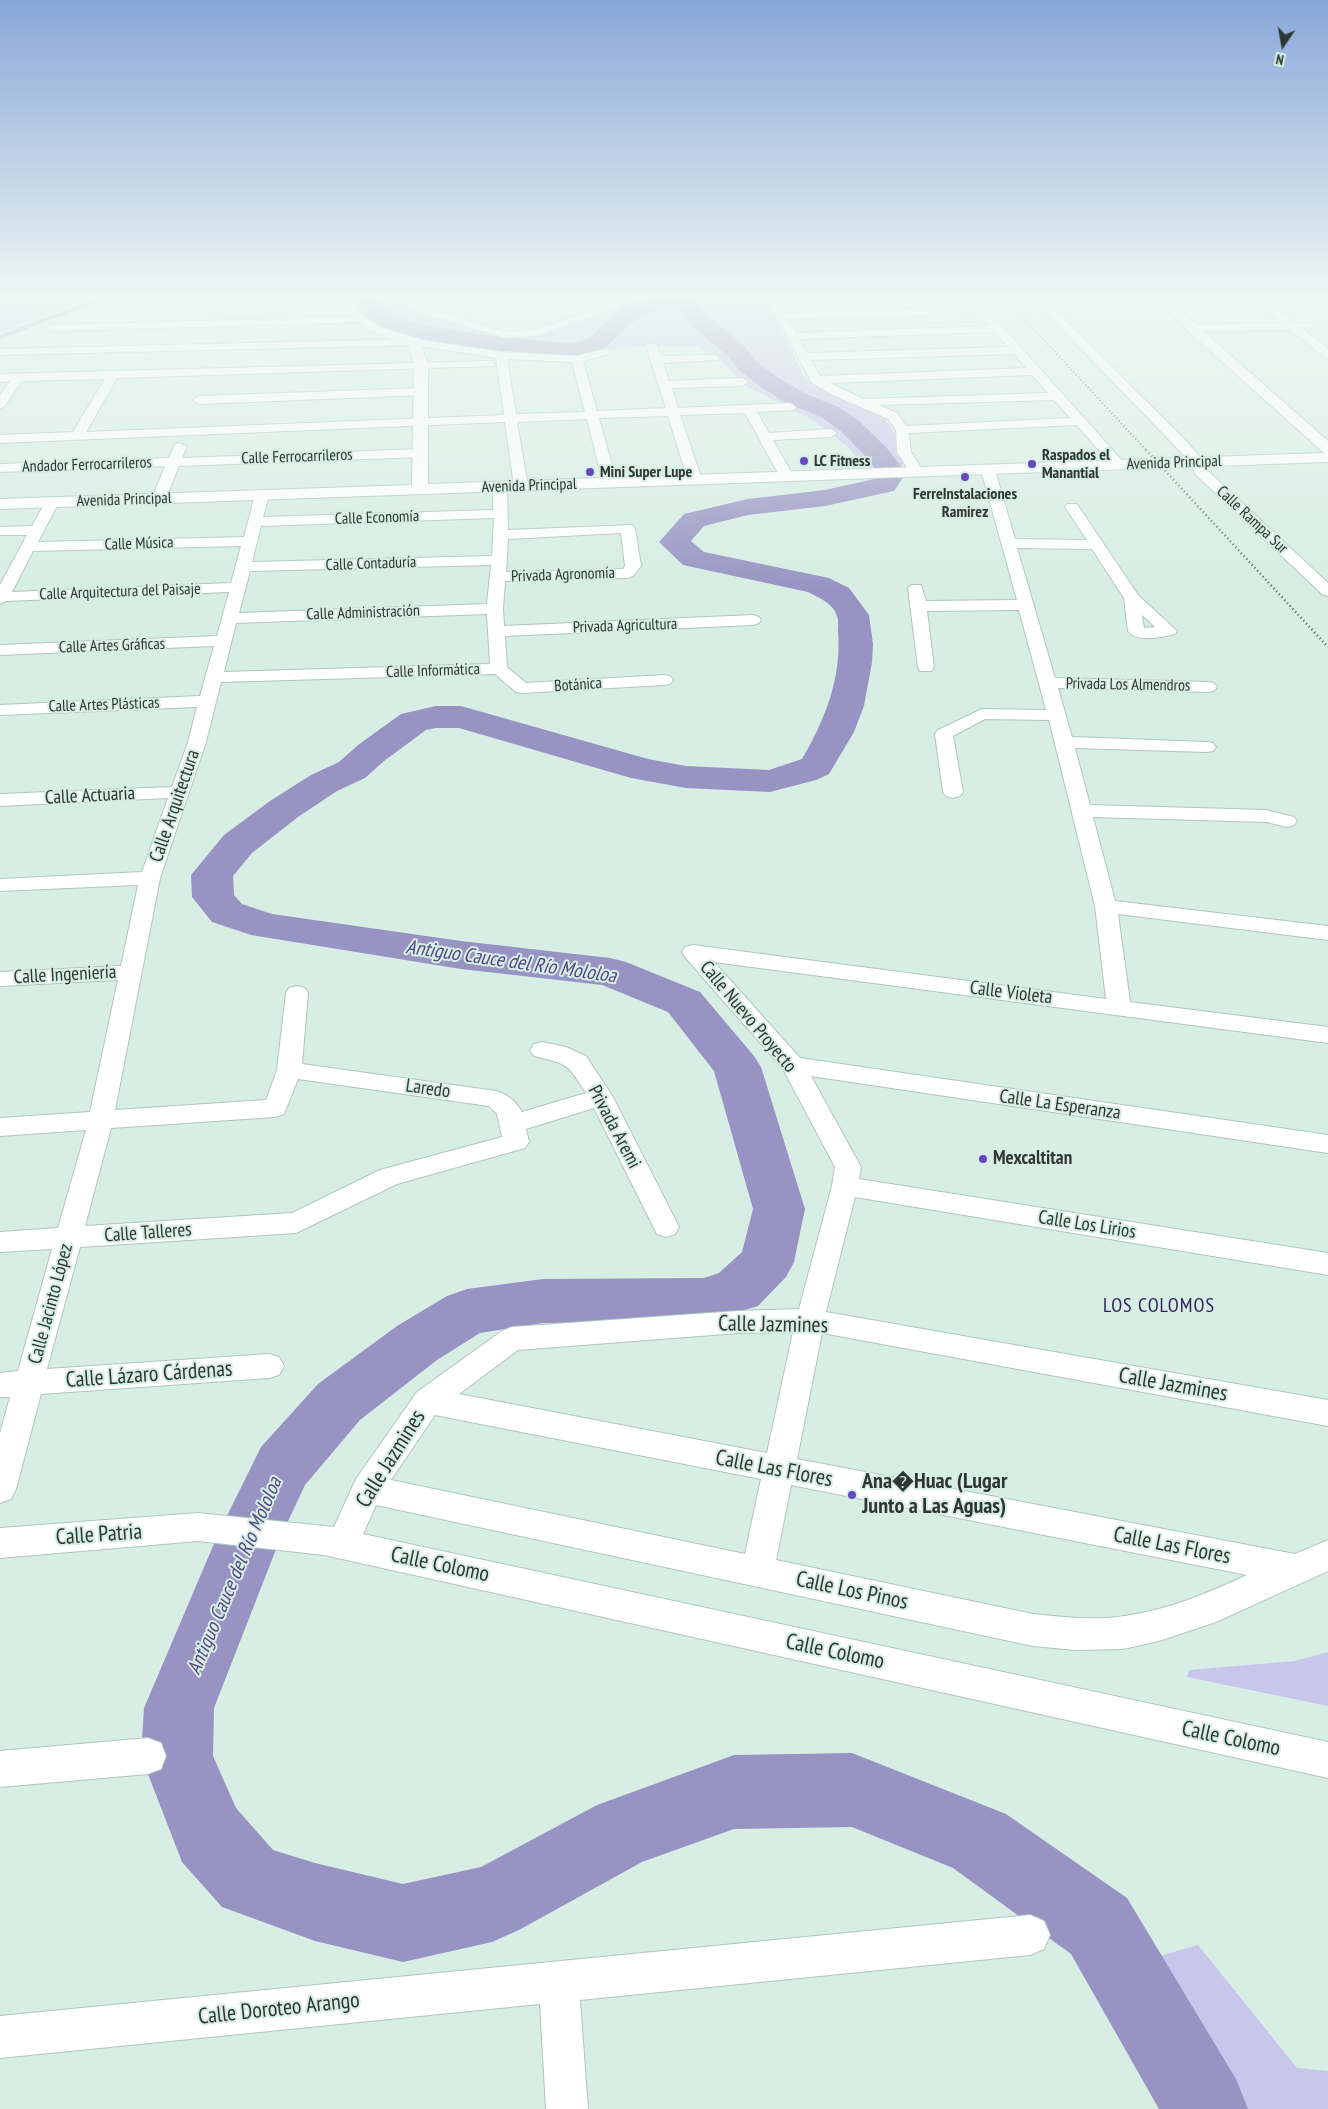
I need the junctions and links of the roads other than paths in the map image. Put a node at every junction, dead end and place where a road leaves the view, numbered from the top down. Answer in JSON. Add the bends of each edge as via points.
{"nodes":[{"id":1,"x":7,"y":393,"type":"edge"},
{"id":2,"x":102,"y":393,"type":"edge"},
{"id":3,"x":202,"y":393,"type":"edge"},
{"id":4,"x":401,"y":393,"type":"edge"},
{"id":5,"x":421,"y":393,"type":"edge"},
{"id":6,"x":506,"y":393,"type":"edge"},
{"id":7,"x":586,"y":393,"type":"edge"},
{"id":8,"x":667,"y":393,"type":"edge"},
{"id":9,"x":840,"y":393,"type":"edge"},
{"id":10,"x":1054,"y":393,"type":"edge"},
{"id":11,"x":1130,"y":393,"type":"edge"},
{"id":12,"x":1265,"y":393,"type":"edge"},
{"id":13,"x":1056,"y":396,"type":"junction"},
{"id":14,"x":892,"y":401,"type":"junction"},
{"id":15,"x":861,"y":402,"type":"junction"},
{"id":16,"x":0,"y":404,"type":"edge"},
{"id":17,"x":790,"y":407,"type":"dead end"},
{"id":18,"x":196,"y":408,"type":"junction"},
{"id":19,"x":748,"y":409,"type":"junction"},
{"id":20,"x":673,"y":413,"type":"junction"},
{"id":21,"x":592,"y":416,"type":"junction"},
{"id":22,"x":893,"y":416,"type":"junction"},
{"id":23,"x":510,"y":419,"type":"junction"},
{"id":24,"x":1080,"y":421,"type":"junction"},
{"id":25,"x":421,"y":422,"type":"junction"},
{"id":26,"x":902,"y":430,"type":"junction"},
{"id":27,"x":186,"y":431,"type":"junction"},
{"id":28,"x":831,"y":434,"type":"dead end"},
{"id":29,"x":78,"y":436,"type":"junction"},
{"id":30,"x":765,"y":437,"type":"junction"},
{"id":31,"x":0,"y":438,"type":"edge"},
{"id":32,"x":1328,"y":449,"type":"edge"},
{"id":33,"x":420,"y":453,"type":"junction"},
{"id":34,"x":1328,"y":457,"type":"edge"},
{"id":35,"x":174,"y":461,"type":"junction"},
{"id":36,"x":1197,"y":462,"type":"junction"},
{"id":37,"x":1120,"y":465,"type":"junction"},
{"id":38,"x":0,"y":468,"type":"edge"},
{"id":39,"x":988,"y":470,"type":"junction"},
{"id":40,"x":913,"y":472,"type":"junction"},
{"id":41,"x":787,"y":477,"type":"junction"},
{"id":42,"x":695,"y":480,"type":"junction"},
{"id":43,"x":610,"y":483,"type":"junction"},
{"id":44,"x":520,"y":486,"type":"junction"},
{"id":45,"x":500,"y":487,"type":"junction"},
{"id":46,"x":420,"y":490,"type":"junction"},
{"id":47,"x":262,"y":495,"type":"junction"},
{"id":48,"x":159,"y":498,"type":"junction"},
{"id":49,"x":52,"y":502,"type":"junction"},
{"id":50,"x":0,"y":504,"type":"edge"},
{"id":51,"x":1072,"y":507,"type":"dead end"},
{"id":52,"x":500,"y":514,"type":"junction"},
{"id":53,"x":36,"y":530,"type":"junction"},
{"id":54,"x":0,"y":532,"type":"edge"},
{"id":55,"x":252,"y":532,"type":"junction"},
{"id":56,"x":501,"y":535,"type":"junction"},
{"id":57,"x":1008,"y":537,"type":"junction"},
{"id":58,"x":1093,"y":539,"type":"junction"},
{"id":59,"x":28,"y":547,"type":"junction"},
{"id":60,"x":498,"y":560,"type":"junction"},
{"id":61,"x":243,"y":568,"type":"junction"},
{"id":62,"x":6,"y":575,"type":"edge"},
{"id":63,"x":498,"y":577,"type":"junction"},
{"id":64,"x":238,"y":587,"type":"junction"},
{"id":65,"x":916,"y":588,"type":"dead end"},
{"id":66,"x":1328,"y":591,"type":"edge"},
{"id":67,"x":1,"y":598,"type":"edge"},
{"id":68,"x":1132,"y":598,"type":"dead end"},
{"id":69,"x":1027,"y":605,"type":"junction"},
{"id":70,"x":918,"y":606,"type":"junction"},
{"id":71,"x":495,"y":609,"type":"junction"},
{"id":72,"x":230,"y":618,"type":"junction"},
{"id":73,"x":753,"y":620,"type":"dead end"},
{"id":74,"x":498,"y":631,"type":"junction"},
{"id":75,"x":224,"y":641,"type":"junction"},
{"id":76,"x":0,"y":650,"type":"edge"},
{"id":77,"x":926,"y":667,"type":"dead end"},
{"id":78,"x":499,"y":669,"type":"junction"},
{"id":79,"x":214,"y":677,"type":"junction"},
{"id":80,"x":664,"y":680,"type":"dead end"},
{"id":81,"x":1048,"y":683,"type":"junction"},
{"id":82,"x":1208,"y":687,"type":"dead end"},
{"id":83,"x":208,"y":701,"type":"junction"},
{"id":84,"x":0,"y":710,"type":"edge"},
{"id":85,"x":1056,"y":716,"type":"junction"},
{"id":86,"x":1064,"y":742,"type":"junction"},
{"id":87,"x":1207,"y":747,"type":"dead end"},
{"id":88,"x":180,"y":792,"type":"junction"},
{"id":89,"x":952,"y":792,"type":"dead end"},
{"id":90,"x":0,"y":800,"type":"edge"},
{"id":91,"x":1082,"y":810,"type":"junction"},
{"id":92,"x":1287,"y":821,"type":"dead end"},
{"id":93,"x":150,"y":878,"type":"junction"},
{"id":94,"x":0,"y":885,"type":"edge"},
{"id":95,"x":1106,"y":906,"type":"junction"},
{"id":96,"x":1328,"y":934,"type":"edge"},
{"id":97,"x":694,"y":952,"type":"joint"},
{"id":98,"x":131,"y":972,"type":"junction"},
{"id":99,"x":0,"y":978,"type":"edge"},
{"id":100,"x":297,"y":993,"type":"dead end"},
{"id":101,"x":1120,"y":1008,"type":"junction"},
{"id":102,"x":1328,"y":1035,"type":"edge"},
{"id":103,"x":542,"y":1050,"type":"dead end"},
{"id":104,"x":793,"y":1065,"type":"junction"},
{"id":105,"x":289,"y":1070,"type":"junction"},
{"id":106,"x":601,"y":1097,"type":"junction"},
{"id":107,"x":102,"y":1120,"type":"junction"},
{"id":108,"x":512,"y":1124,"type":"junction"},
{"id":109,"x":0,"y":1127,"type":"edge"},
{"id":110,"x":1328,"y":1144,"type":"edge"},
{"id":111,"x":845,"y":1186,"type":"junction"},
{"id":112,"x":666,"y":1227,"type":"dead end"},
{"id":113,"x":69,"y":1238,"type":"junction"},
{"id":114,"x":0,"y":1242,"type":"edge"},
{"id":115,"x":1328,"y":1264,"type":"edge"},
{"id":116,"x":810,"y":1320,"type":"junction"},
{"id":117,"x":269,"y":1366,"type":"dead end"},
{"id":118,"x":29,"y":1383,"type":"junction"},
{"id":119,"x":0,"y":1385,"type":"edge"},
{"id":120,"x":428,"y":1402,"type":"junction"},
{"id":121,"x":1328,"y":1413,"type":"edge"},
{"id":122,"x":778,"y":1469,"type":"junction"},
{"id":123,"x":0,"y":1489,"type":"edge"},
{"id":124,"x":367,"y":1489,"type":"junction"},
{"id":125,"x":333,"y":1542,"type":"junction"},
{"id":126,"x":0,"y":1543,"type":"edge"},
{"id":127,"x":1328,"y":1555,"type":"edge"},
{"id":128,"x":758,"y":1570,"type":"junction"},
{"id":129,"x":1298,"y":1570,"type":"junction"},
{"id":130,"x":148,"y":1756,"type":"dead end"},
{"id":131,"x":1328,"y":1760,"type":"edge"},
{"id":132,"x":0,"y":1769,"type":"edge"},
{"id":133,"x":1030,"y":1935,"type":"dead end"},
{"id":134,"x":559,"y":1981,"type":"junction"},
{"id":135,"x":0,"y":2036,"type":"edge"},
{"id":136,"x":567,"y":2109,"type":"edge"}],
"edges":[{"from":1,"to":16,"type":"street"},
{"from":2,"to":29,"type":"street"},
{"from":3,"to":18,"type":"street"},
{"from":4,"to":18,"type":"street"},
{"from":5,"to":25,"type":"street"},
{"from":6,"to":23,"type":"street"},
{"from":7,"to":21,"type":"street"},
{"from":8,"to":20,"type":"street"},
{"from":9,"to":15,"type":"street"},
{"from":10,"to":13,"type":"street"},
{"from":11,"to":36,"type":"street","name":"Calle Rampa Sur"},
{"from":12,"to":32,"type":"street"},
{"from":13,"to":14,"type":"street"},
{"from":13,"to":24,"type":"street"},
{"from":14,"to":15,"type":"street"},
{"from":14,"to":22,"type":"street"},
{"from":15,"to":22,"type":"street"},
{"from":17,"to":19,"type":"street"},
{"from":18,"to":27,"type":"street"},
{"from":19,"to":20,"type":"street"},
{"from":19,"to":30,"type":"street"},
{"from":20,"to":21,"type":"street"},
{"from":20,"to":42,"type":"street"},
{"from":21,"to":23,"type":"street"},
{"from":21,"to":43,"type":"street"},
{"from":22,"to":26,"type":"street"},
{"from":23,"to":25,"type":"street"},
{"from":23,"to":44,"type":"street"},
{"from":24,"to":26,"type":"street"},
{"from":24,"to":37,"type":"street"},
{"from":25,"to":27,"type":"street"},
{"from":25,"to":33,"type":"street"},
{"from":26,"to":40,"type":"street","via":[[904,452]]},
{"from":27,"to":29,"type":"street"},
{"from":27,"to":35,"type":"street"},
{"from":28,"to":30,"type":"street"},
{"from":29,"to":31,"type":"street"},
{"from":30,"to":41,"type":"street"},
{"from":33,"to":35,"type":"street","name":"Calle Ferrocarrileros"},
{"from":33,"to":46,"type":"street"},
{"from":34,"to":36,"type":"street","name":"Avenida Principal"},
{"from":35,"to":38,"type":"street","name":"Andador Ferrocarrileros"},
{"from":35,"to":48,"type":"street"},
{"from":36,"to":37,"type":"street","name":"Avenida Principal"},
{"from":36,"to":66,"type":"street","name":"Calle Rampa Sur","via":[[1200,471]]},
{"from":37,"to":39,"type":"street","name":"Avenida Principal"},
{"from":39,"to":40,"type":"street","name":"Avenida Principal"},
{"from":39,"to":57,"type":"street"},
{"from":40,"to":41,"type":"street","name":"Avenida Principal"},
{"from":41,"to":42,"type":"street","name":"Avenida Principal"},
{"from":42,"to":43,"type":"street","name":"Avenida Principal"},
{"from":43,"to":44,"type":"street","name":"Avenida Principal"},
{"from":44,"to":45,"type":"street","name":"Avenida Principal"},
{"from":45,"to":46,"type":"street","name":"Avenida Principal"},
{"from":45,"to":52,"type":"street","name":"Calle Informática"},
{"from":46,"to":47,"type":"street","name":"Avenida Principal"},
{"from":47,"to":48,"type":"street","name":"Avenida Principal"},
{"from":47,"to":55,"type":"street","name":"Calle Arquitectura"},
{"from":48,"to":49,"type":"street","name":"Avenida Principal"},
{"from":49,"to":50,"type":"street","name":"Avenida Principal"},
{"from":49,"to":53,"type":"street"},
{"from":51,"to":58,"type":"street"},
{"from":52,"to":55,"type":"street","name":"Calle Economía"},
{"from":52,"to":56,"type":"street","name":"Calle Informática"},
{"from":53,"to":54,"type":"street"},
{"from":53,"to":59,"type":"street"},
{"from":55,"to":59,"type":"street","name":"Calle Música"},
{"from":55,"to":61,"type":"street","name":"Calle Arquitectura"},
{"from":56,"to":60,"type":"street","name":"Calle Informática"},
{"from":56,"to":63,"type":"street","name":"Privada Agronomía","via":[[628,528],[633,566],[628,573]]},
{"from":57,"to":58,"type":"street"},
{"from":57,"to":69,"type":"street"},
{"from":58,"to":68,"type":"street"},
{"from":59,"to":62,"type":"street"},
{"from":60,"to":61,"type":"street","name":"Calle Contaduría"},
{"from":60,"to":63,"type":"street","name":"Calle Informática"},
{"from":61,"to":64,"type":"street","name":"Calle Arquitectura"},
{"from":62,"to":67,"type":"street"},
{"from":63,"to":71,"type":"street","name":"Calle Informática"},
{"from":64,"to":67,"type":"street","name":"Calle Arquitectura del Paisaje"},
{"from":64,"to":72,"type":"street","name":"Calle Arquitectura"},
{"from":65,"to":70,"type":"street"},
{"from":69,"to":70,"type":"street"},
{"from":69,"to":81,"type":"street"},
{"from":70,"to":77,"type":"street"},
{"from":71,"to":72,"type":"street","name":"Calle Administración"},
{"from":71,"to":74,"type":"street","name":"Calle Informática"},
{"from":72,"to":75,"type":"street","name":"Calle Arquitectura"},
{"from":73,"to":74,"type":"street","name":"Privada Agricultura"},
{"from":74,"to":78,"type":"street","name":"Calle Informática"},
{"from":75,"to":76,"type":"street","name":"Calle Artes Gráficas"},
{"from":75,"to":79,"type":"street","name":"Calle Arquitectura"},
{"from":78,"to":79,"type":"street","name":"Calle Informática"},
{"from":78,"to":80,"type":"street","name":"Botánica","via":[[522,688]]},
{"from":79,"to":83,"type":"street","name":"Calle Arquitectura"},
{"from":81,"to":82,"type":"street","name":"Privada Los Almendros"},
{"from":81,"to":85,"type":"street"},
{"from":83,"to":84,"type":"street","name":"Calle Artes Plásticas"},
{"from":83,"to":88,"type":"street","name":"Calle Arquitectura"},
{"from":85,"to":86,"type":"street"},
{"from":85,"to":89,"type":"street","via":[[982,714],[944,734]]},
{"from":86,"to":87,"type":"street"},
{"from":86,"to":91,"type":"street"},
{"from":88,"to":90,"type":"street","name":"Calle Actuaria"},
{"from":88,"to":93,"type":"street","name":"Calle Arquitectura"},
{"from":91,"to":92,"type":"street","via":[[1266,816]]},
{"from":91,"to":95,"type":"street"},
{"from":93,"to":94,"type":"street"},
{"from":93,"to":98,"type":"street","name":"Calle Arquitectura"},
{"from":95,"to":96,"type":"street"},
{"from":95,"to":101,"type":"street"},
{"from":97,"to":101,"type":"street","name":"Calle Violeta"},
{"from":97,"to":104,"type":"street","name":"Calle Nuevo Proyecto"},
{"from":98,"to":99,"type":"street","name":"Calle Ingeniería"},
{"from":98,"to":107,"type":"street","name":"Calle Arquitectura"},
{"from":100,"to":105,"type":"street"},
{"from":101,"to":102,"type":"street","name":"Calle Violeta"},
{"from":103,"to":106,"type":"street","name":"Privada Aremi","via":[[566,1055],[578,1062]]},
{"from":104,"to":110,"type":"street","name":"Calle La Esperanza"},
{"from":104,"to":111,"type":"street","name":"Calle Nuevo Proyecto","via":[[848,1166]]},
{"from":105,"to":107,"type":"street","via":[[275,1108]]},
{"from":105,"to":108,"type":"street","name":"Laredo","via":[[496,1099],[510,1111]]},
{"from":106,"to":108,"type":"street"},
{"from":106,"to":112,"type":"street","name":"Privada Aremi"},
{"from":107,"to":109,"type":"street"},
{"from":107,"to":113,"type":"street","name":"Calle Jacinto López"},
{"from":108,"to":113,"type":"street","name":"Calle Talleres","via":[[516,1142],[389,1177],[296,1223]]},
{"from":111,"to":115,"type":"street","name":"Calle Los Lirios"},
{"from":111,"to":116,"type":"street","name":"Calle Nuevo Proyecto"},
{"from":113,"to":114,"type":"street","name":"Calle Talleres"},
{"from":113,"to":118,"type":"street","name":"Calle Jacinto López"},
{"from":116,"to":120,"type":"street","name":"Calle Jazmines","via":[[738,1322],[512,1339]]},
{"from":116,"to":121,"type":"street","name":"Calle Jazmines"},
{"from":116,"to":122,"type":"street","name":"Calle Nuevo Proyecto"},
{"from":117,"to":118,"type":"street","name":"Calle Lázaro Cárdenas"},
{"from":118,"to":119,"type":"street","name":"Calle Lázaro Cárdenas"},
{"from":118,"to":123,"type":"street","name":"Calle Jacinto López"},
{"from":120,"to":122,"type":"street","name":"Calle Las Flores"},
{"from":120,"to":124,"type":"street","name":"Calle Jazmines"},
{"from":122,"to":128,"type":"street","name":"Calle Nuevo Proyecto"},
{"from":122,"to":129,"type":"street","name":"Calle Las Flores"},
{"from":124,"to":125,"type":"street","name":"Calle Jazmines"},
{"from":124,"to":128,"type":"street","name":"Calle Los Pinos"},
{"from":125,"to":126,"type":"street","name":"Calle Patria","via":[[198,1527]]},
{"from":125,"to":131,"type":"street","name":"Calle Colomo"},
{"from":127,"to":129,"type":"street","name":"Calle Los Pinos"},
{"from":128,"to":129,"type":"street","name":"Calle Los Pinos","via":[[1033,1630],[1076,1634],[1123,1633],[1159,1625],[1204,1611]]},
{"from":130,"to":132,"type":"street"},
{"from":133,"to":134,"type":"street","name":"Calle Doroteo Arango"},
{"from":134,"to":135,"type":"street","name":"Calle Doroteo Arango"},
{"from":134,"to":136,"type":"street"}]}
